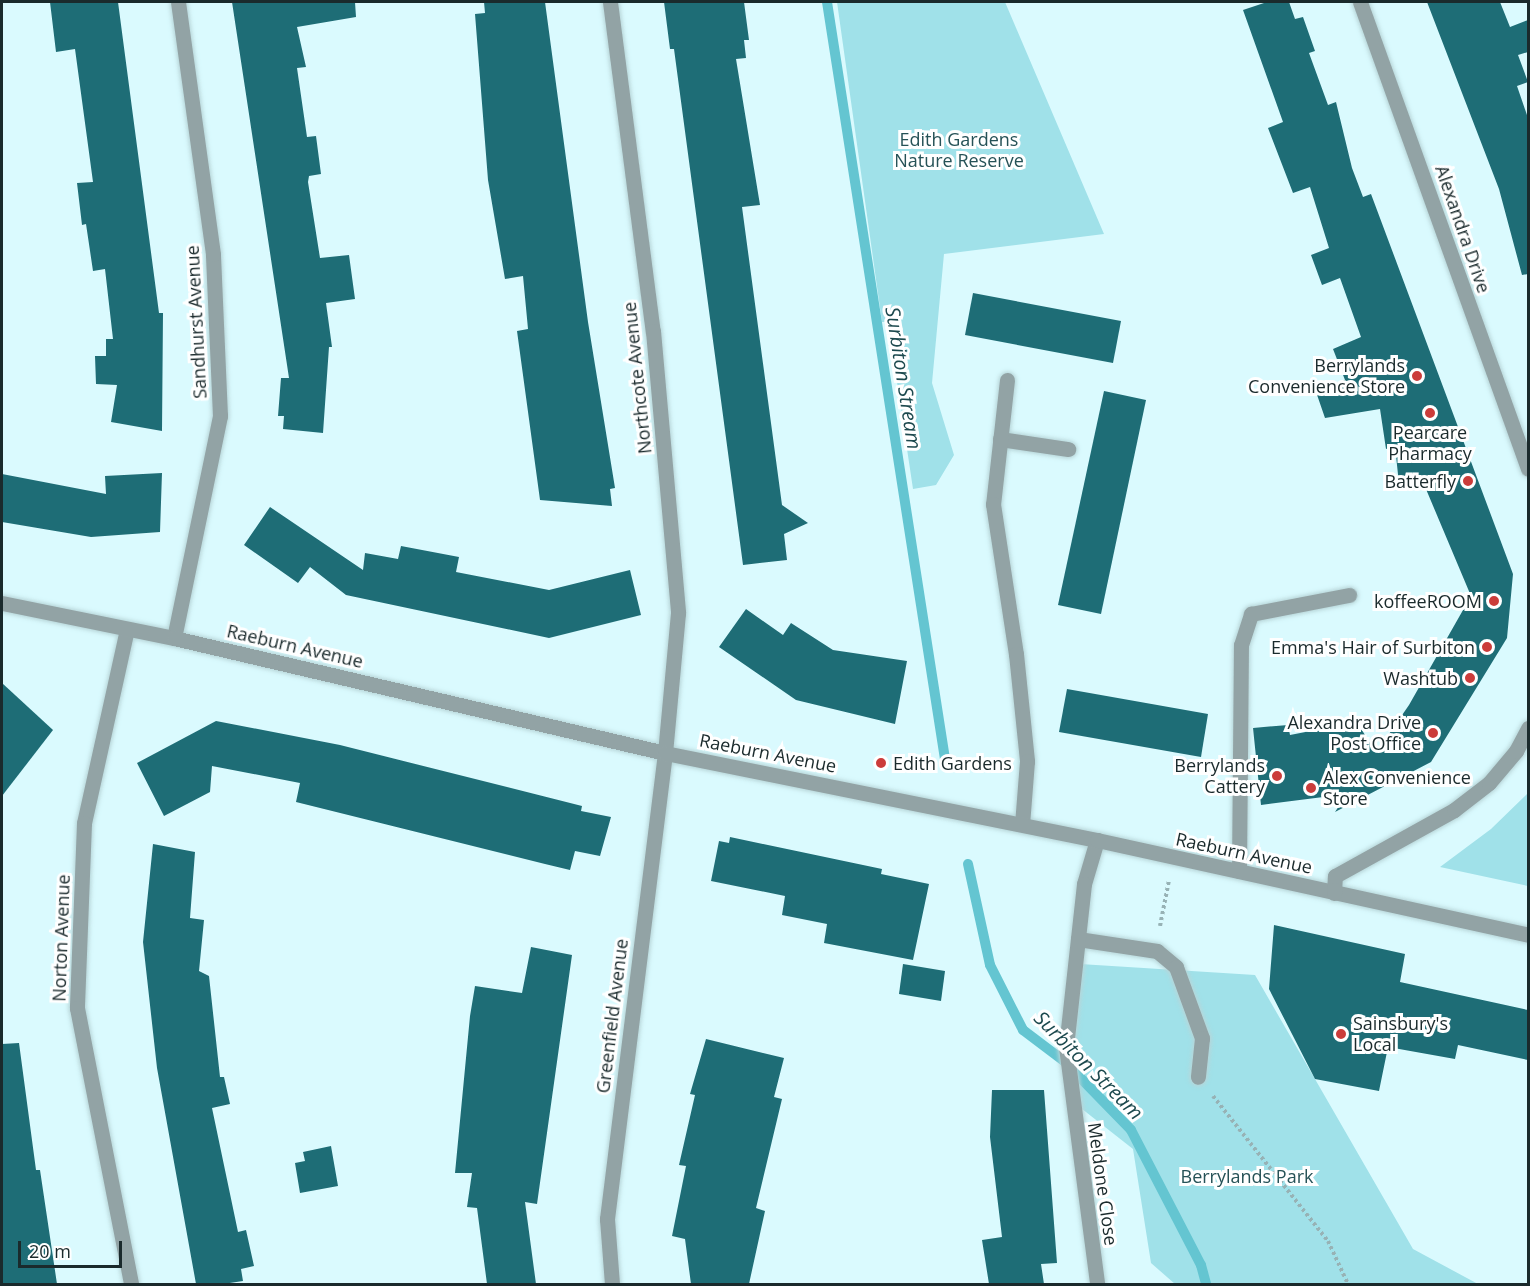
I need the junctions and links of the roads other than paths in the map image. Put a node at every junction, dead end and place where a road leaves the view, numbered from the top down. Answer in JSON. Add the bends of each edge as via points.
{"nodes":[{"id":1,"x":178,"y":2,"type":"edge"},
{"id":2,"x":610,"y":2,"type":"edge"},
{"id":3,"x":1360,"y":2,"type":"edge"},
{"id":4,"x":1007,"y":380,"type":"dead end"},
{"id":5,"x":1000,"y":440,"type":"junction"},
{"id":6,"x":1068,"y":449,"type":"dead end"},
{"id":7,"x":1528,"y":469,"type":"edge"},
{"id":8,"x":1349,"y":595,"type":"dead end"},
{"id":9,"x":2,"y":603,"type":"edge"},
{"id":10,"x":127,"y":629,"type":"junction"},
{"id":11,"x":174,"y":638,"type":"junction"},
{"id":12,"x":1528,"y":728,"type":"edge"},
{"id":13,"x":665,"y":753,"type":"junction"},
{"id":14,"x":1022,"y":824,"type":"junction"},
{"id":15,"x":1097,"y":840,"type":"junction"},
{"id":16,"x":1239,"y":871,"type":"junction"},
{"id":17,"x":1334,"y":893,"type":"junction"},
{"id":18,"x":1528,"y":935,"type":"edge"},
{"id":19,"x":1078,"y":939,"type":"junction"},
{"id":20,"x":1198,"y":1077,"type":"dead end"},
{"id":21,"x":131,"y":1284,"type":"edge"},
{"id":22,"x":612,"y":1284,"type":"edge"},
{"id":23,"x":1097,"y":1284,"type":"edge"}],
"edges":[{"from":1,"to":11,"type":"street","name":"Sandhurst Avenue","via":[[213,254],[220,416]]},
{"from":2,"to":13,"type":"street","name":"Northcote Avenue","via":[[653,331],[678,613]]},
{"from":3,"to":7,"type":"street","name":"Alexandra Drive"},
{"from":4,"to":5,"type":"street"},
{"from":5,"to":6,"type":"street"},
{"from":5,"to":14,"type":"street","via":[[993,504],[1027,761]]},
{"from":8,"to":16,"type":"street","via":[[1251,614],[1241,645]]},
{"from":9,"to":10,"type":"street","name":"Raeburn Avenue"},
{"from":10,"to":11,"type":"street","name":"Raeburn Avenue"},
{"from":10,"to":21,"type":"street","name":"Norton Avenue","via":[[84,823],[77,1008]]},
{"from":11,"to":13,"type":"street","name":"Raeburn Avenue"},
{"from":12,"to":17,"type":"street","via":[[1516,752],[1489,783],[1454,810],[1335,876]]},
{"from":13,"to":14,"type":"street","name":"Raeburn Avenue"},
{"from":13,"to":22,"type":"street","name":"Greenfield Avenue","via":[[607,1219]]},
{"from":14,"to":15,"type":"street","name":"Raeburn Avenue"},
{"from":15,"to":16,"type":"street","name":"Raeburn Avenue"},
{"from":15,"to":19,"type":"street","name":"Meldone Close","via":[[1084,884]]},
{"from":16,"to":17,"type":"street","name":"Raeburn Avenue"},
{"from":17,"to":18,"type":"street","name":"Raeburn Avenue"},
{"from":19,"to":20,"type":"street","via":[[1157,951],[1176,968],[1203,1038]]},
{"from":19,"to":23,"type":"street","name":"Meldone Close","via":[[1066,1047]]}]}
